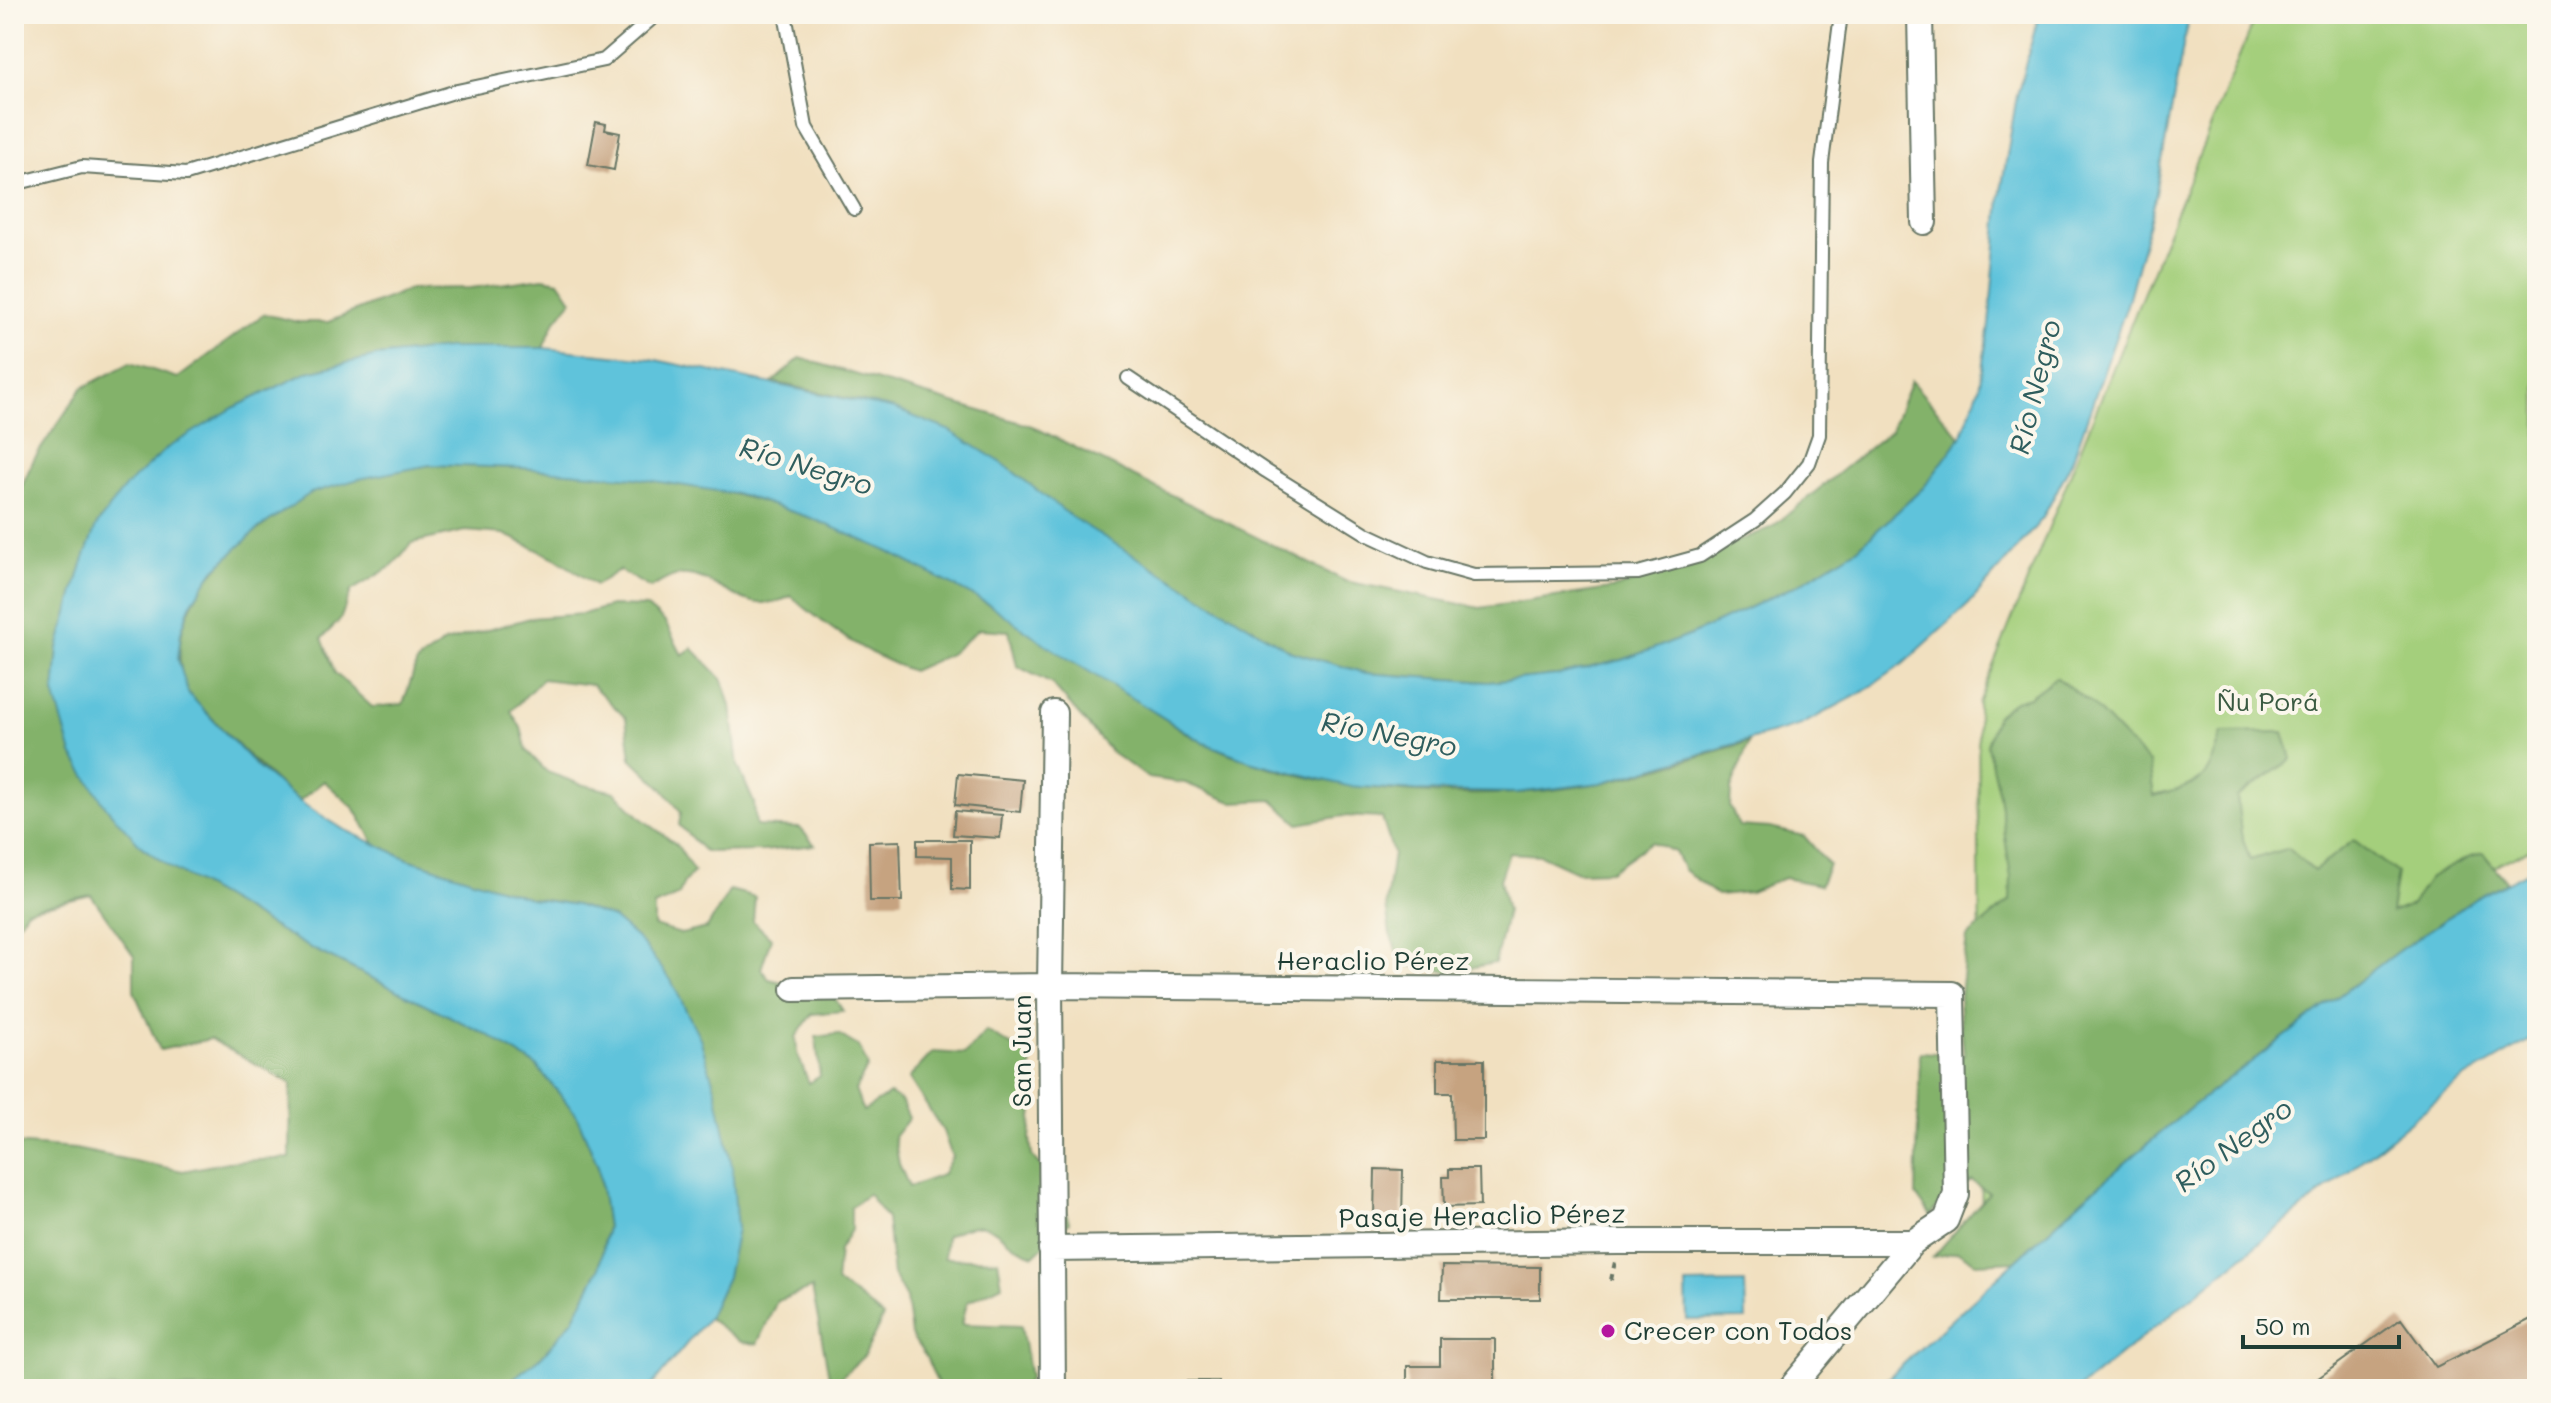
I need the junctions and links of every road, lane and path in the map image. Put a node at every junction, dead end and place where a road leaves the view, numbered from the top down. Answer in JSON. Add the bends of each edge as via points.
{"nodes":[{"id":1,"x":657,"y":14,"type":"edge"},
{"id":2,"x":785,"y":14,"type":"edge"},
{"id":3,"x":1841,"y":14,"type":"edge"},
{"id":4,"x":1920,"y":14,"type":"edge"},
{"id":5,"x":14,"y":184,"type":"edge"},
{"id":6,"x":854,"y":209,"type":"dead end"},
{"id":7,"x":1924,"y":222,"type":"dead end"},
{"id":8,"x":1128,"y":378,"type":"dead end"},
{"id":9,"x":1054,"y":713,"type":"dead end"},
{"id":10,"x":1050,"y":986,"type":"junction"},
{"id":11,"x":794,"y":989,"type":"dead end"},
{"id":12,"x":1913,"y":1242,"type":"junction"},
{"id":13,"x":1051,"y":1249,"type":"junction"},
{"id":14,"x":1053,"y":1389,"type":"edge"},
{"id":15,"x":1790,"y":1389,"type":"edge"}],
"edges":[{"from":1,"to":5,"type":"lane","via":[[604,60],[457,91],[186,174],[82,167]]},
{"from":2,"to":6,"type":"lane","via":[[806,127]]},
{"from":3,"to":8,"type":"lane","via":[[1822,163],[1819,435],[1809,463],[1785,493],[1700,556],[1638,573],[1474,575],[1427,562],[1367,534]]},
{"from":4,"to":7,"type":"street"},
{"from":9,"to":10,"type":"street","name":"San Juan"},
{"from":10,"to":11,"type":"street","name":"Heraclio Pérez"},
{"from":10,"to":12,"type":"street","name":"Heraclio Pérez","via":[[1952,994],[1956,1194],[1946,1220]]},
{"from":10,"to":13,"type":"street","name":"San Juan"},
{"from":12,"to":13,"type":"street","name":"Pasaje Heraclio Pérez"},
{"from":12,"to":15,"type":"street"},
{"from":13,"to":14,"type":"street","name":"San Juan"}]}
